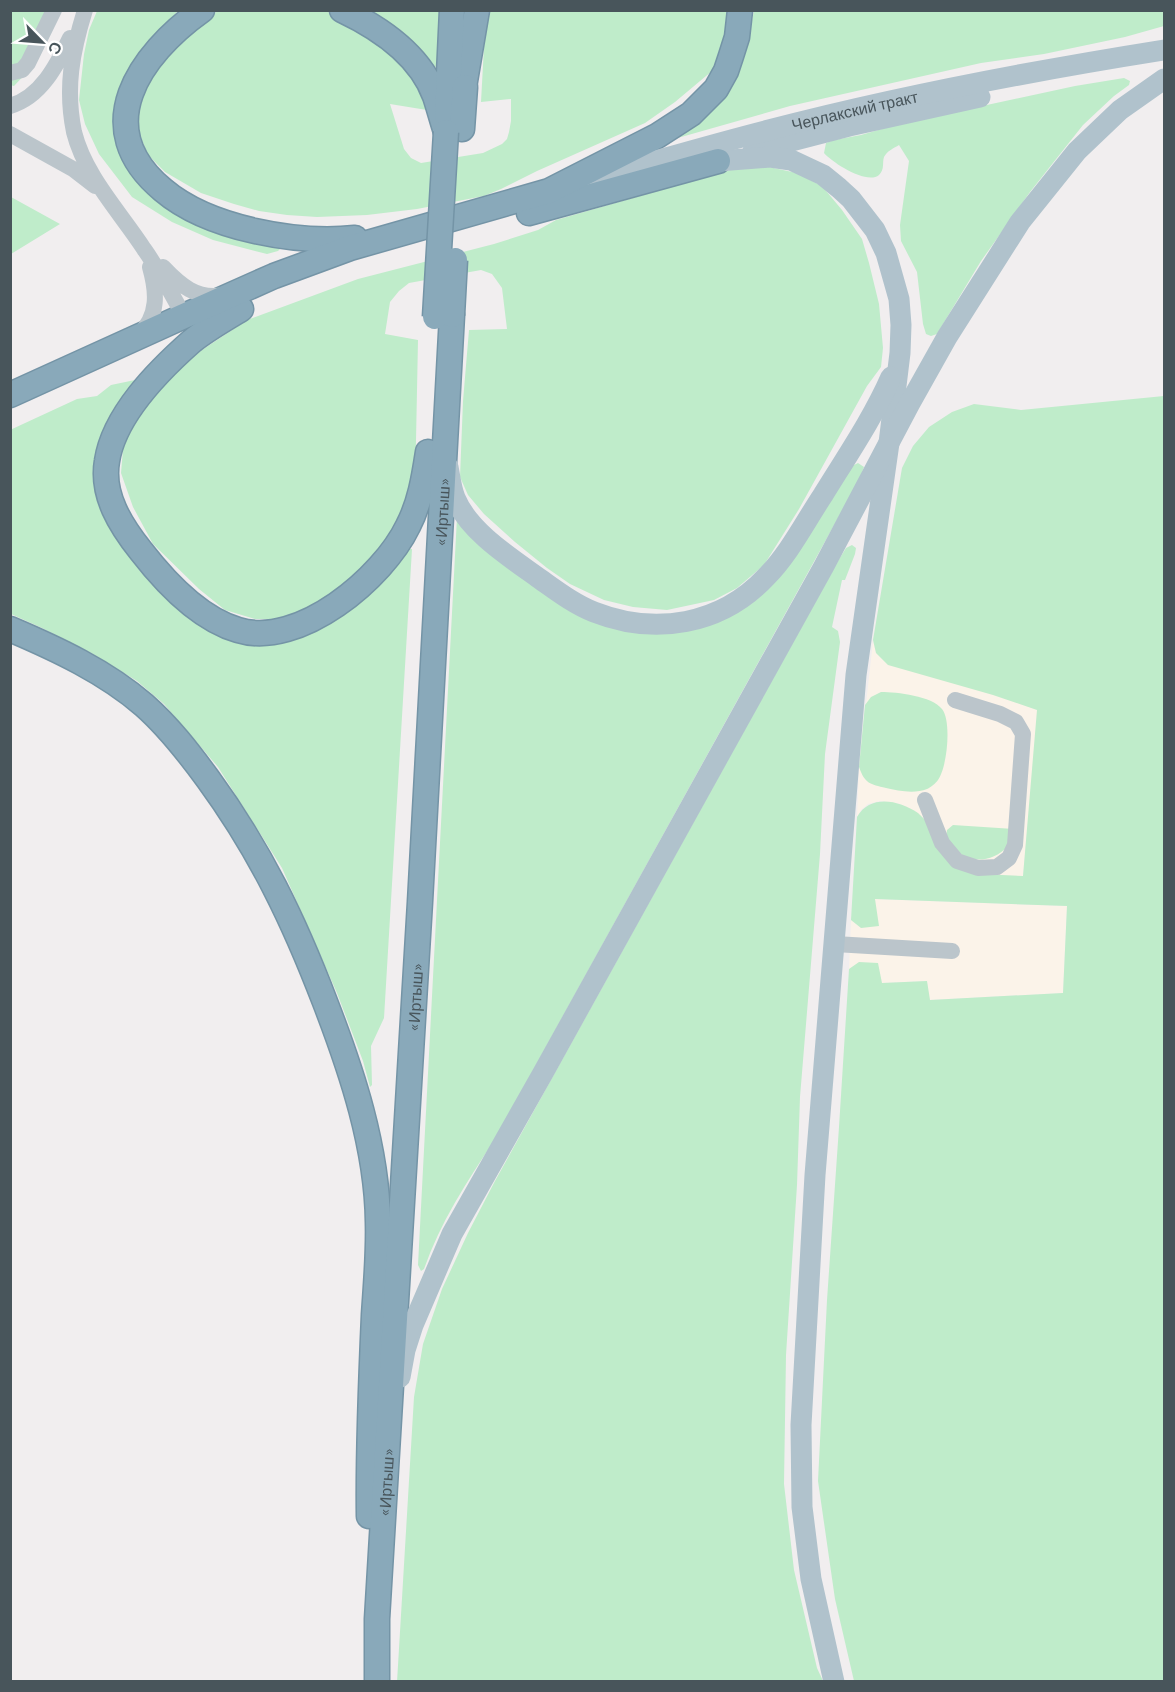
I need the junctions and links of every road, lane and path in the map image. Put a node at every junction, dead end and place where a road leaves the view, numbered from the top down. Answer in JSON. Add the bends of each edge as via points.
{"nodes":[{"id":1,"x":54,"y":10,"type":"edge"},
{"id":2,"x":84,"y":10,"type":"edge"},
{"id":3,"x":202,"y":10,"type":"edge"},
{"id":4,"x":342,"y":10,"type":"edge"},
{"id":5,"x":452,"y":10,"type":"edge"},
{"id":6,"x":469,"y":10,"type":"edge"},
{"id":7,"x":477,"y":10,"type":"edge"},
{"id":8,"x":740,"y":10,"type":"edge"},
{"id":9,"x":1164,"y":50,"type":"edge"},
{"id":10,"x":1164,"y":55,"type":"edge"},
{"id":11,"x":10,"y":72,"type":"edge"},
{"id":12,"x":1164,"y":79,"type":"edge"},
{"id":13,"x":465,"y":81,"type":"junction"},
{"id":14,"x":10,"y":106,"type":"edge"},
{"id":15,"x":454,"y":131,"type":"junction"},
{"id":16,"x":10,"y":134,"type":"edge"},
{"id":17,"x":718,"y":161,"type":"junction"},
{"id":18,"x":549,"y":191,"type":"junction"},
{"id":19,"x":105,"y":195,"type":"junction"},
{"id":20,"x":414,"y":229,"type":"junction"},
{"id":21,"x":144,"y":249,"type":"junction"},
{"id":22,"x":239,"y":301,"type":"junction"},
{"id":23,"x":187,"y":323,"type":"junction"},
{"id":24,"x":137,"y":337,"type":"junction"},
{"id":25,"x":900,"y":353,"type":"junction"},
{"id":26,"x":10,"y":395,"type":"edge"},
{"id":27,"x":10,"y":414,"type":"edge"},
{"id":28,"x":889,"y":443,"type":"junction"},
{"id":29,"x":437,"y":444,"type":"junction"},
{"id":30,"x":10,"y":629,"type":"edge"},
{"id":31,"x":955,"y":700,"type":"dead end"},
{"id":32,"x":925,"y":800,"type":"dead end"},
{"id":33,"x":835,"y":945,"type":"junction"},
{"id":34,"x":952,"y":951,"type":"dead end"},
{"id":35,"x":370,"y":1576,"type":"junction"},
{"id":36,"x":377,"y":1620,"type":"junction"},
{"id":37,"x":365,"y":1682,"type":"edge"},
{"id":38,"x":377,"y":1682,"type":"edge"},
{"id":39,"x":834,"y":1682,"type":"edge"}],
"edges":[{"from":1,"to":11,"type":"street","via":[[28,63],[22,70]]},
{"from":2,"to":14,"type":"street","via":[[43,84],[25,100]]},
{"from":2,"to":19,"type":"street","via":[[71,61],[70,99],[75,134]]},
{"from":3,"to":20,"type":"highway","via":[[157,50],[130,94],[127,134],[136,158],[153,181],[191,208],[254,231],[327,240]]},
{"from":4,"to":15,"type":"highway","via":[[378,30],[418,66]]},
{"from":5,"to":15,"type":"highway"},
{"from":6,"to":13,"type":"highway"},
{"from":7,"to":13,"type":"highway"},
{"from":8,"to":18,"type":"highway","via":[[737,37],[726,71],[703,103],[657,136]]},
{"from":9,"to":18,"type":"main road","name":"Черлакский тракт","via":[[1072,64],[846,111]]},
{"from":10,"to":17,"type":"main road","name":"Черлакский тракт","via":[[849,126]]},
{"from":12,"to":28,"type":"main road","via":[[1120,110],[1077,151],[1020,222],[947,337]]},
{"from":13,"to":15,"type":"highway"},
{"from":15,"to":29,"type":"highway","name":"«Иртыш»","bridge":true},
{"from":16,"to":19,"type":"street","via":[[73,169]]},
{"from":17,"to":22,"type":"highway","via":[[376,257]]},
{"from":17,"to":25,"type":"main road","via":[[770,157],[790,160],[823,176],[851,199],[875,230],[886,253],[899,299]]},
{"from":18,"to":20,"type":"highway"},
{"from":19,"to":21,"type":"street"},
{"from":20,"to":22,"type":"highway","via":[[314,260]]},
{"from":21,"to":22,"type":"street","via":[[194,293]]},
{"from":21,"to":23,"type":"street"},
{"from":21,"to":24,"type":"street","via":[[156,299],[151,319]]},
{"from":22,"to":23,"type":"highway"},
{"from":22,"to":29,"type":"highway","via":[[160,371],[128,411],[107,461],[108,493],[122,526],[148,561],[199,610],[240,631],[267,634],[297,627],[327,611],[380,567],[407,529]]},
{"from":23,"to":24,"type":"highway"},
{"from":23,"to":27,"type":"highway"},
{"from":24,"to":26,"type":"highway"},
{"from":25,"to":28,"type":"main road"},
{"from":25,"to":29,"type":"main road","via":[[871,417],[779,562],[736,604],[686,621],[632,622],[594,612],[563,596],[504,554],[469,520],[455,498],[447,461]]},
{"from":28,"to":33,"type":"main road","via":[[856,675]]},
{"from":28,"to":36,"type":"main road","via":[[437,1266],[412,1324],[401,1366]]},
{"from":29,"to":35,"type":"highway","name":"«Иртыш»","via":[[384,1265]]},
{"from":29,"to":36,"type":"highway","name":"«Иртыш»","via":[[419,914]]},
{"from":30,"to":35,"type":"highway","via":[[73,658],[121,687],[159,719],[186,750],[235,818],[275,885],[334,1024],[368,1144],[378,1222],[368,1448]]},
{"from":31,"to":32,"type":"street","via":[[1016,722],[1023,734],[1015,845],[1009,858],[997,867],[978,868],[957,861],[942,843]]},
{"from":33,"to":34,"type":"street"},
{"from":33,"to":39,"type":"main road","via":[[815,1175],[801,1425],[802,1507],[811,1579]]},
{"from":35,"to":37,"type":"highway","name":"«Иртыш»"},
{"from":36,"to":38,"type":"highway","name":"«Иртыш»"}]}
